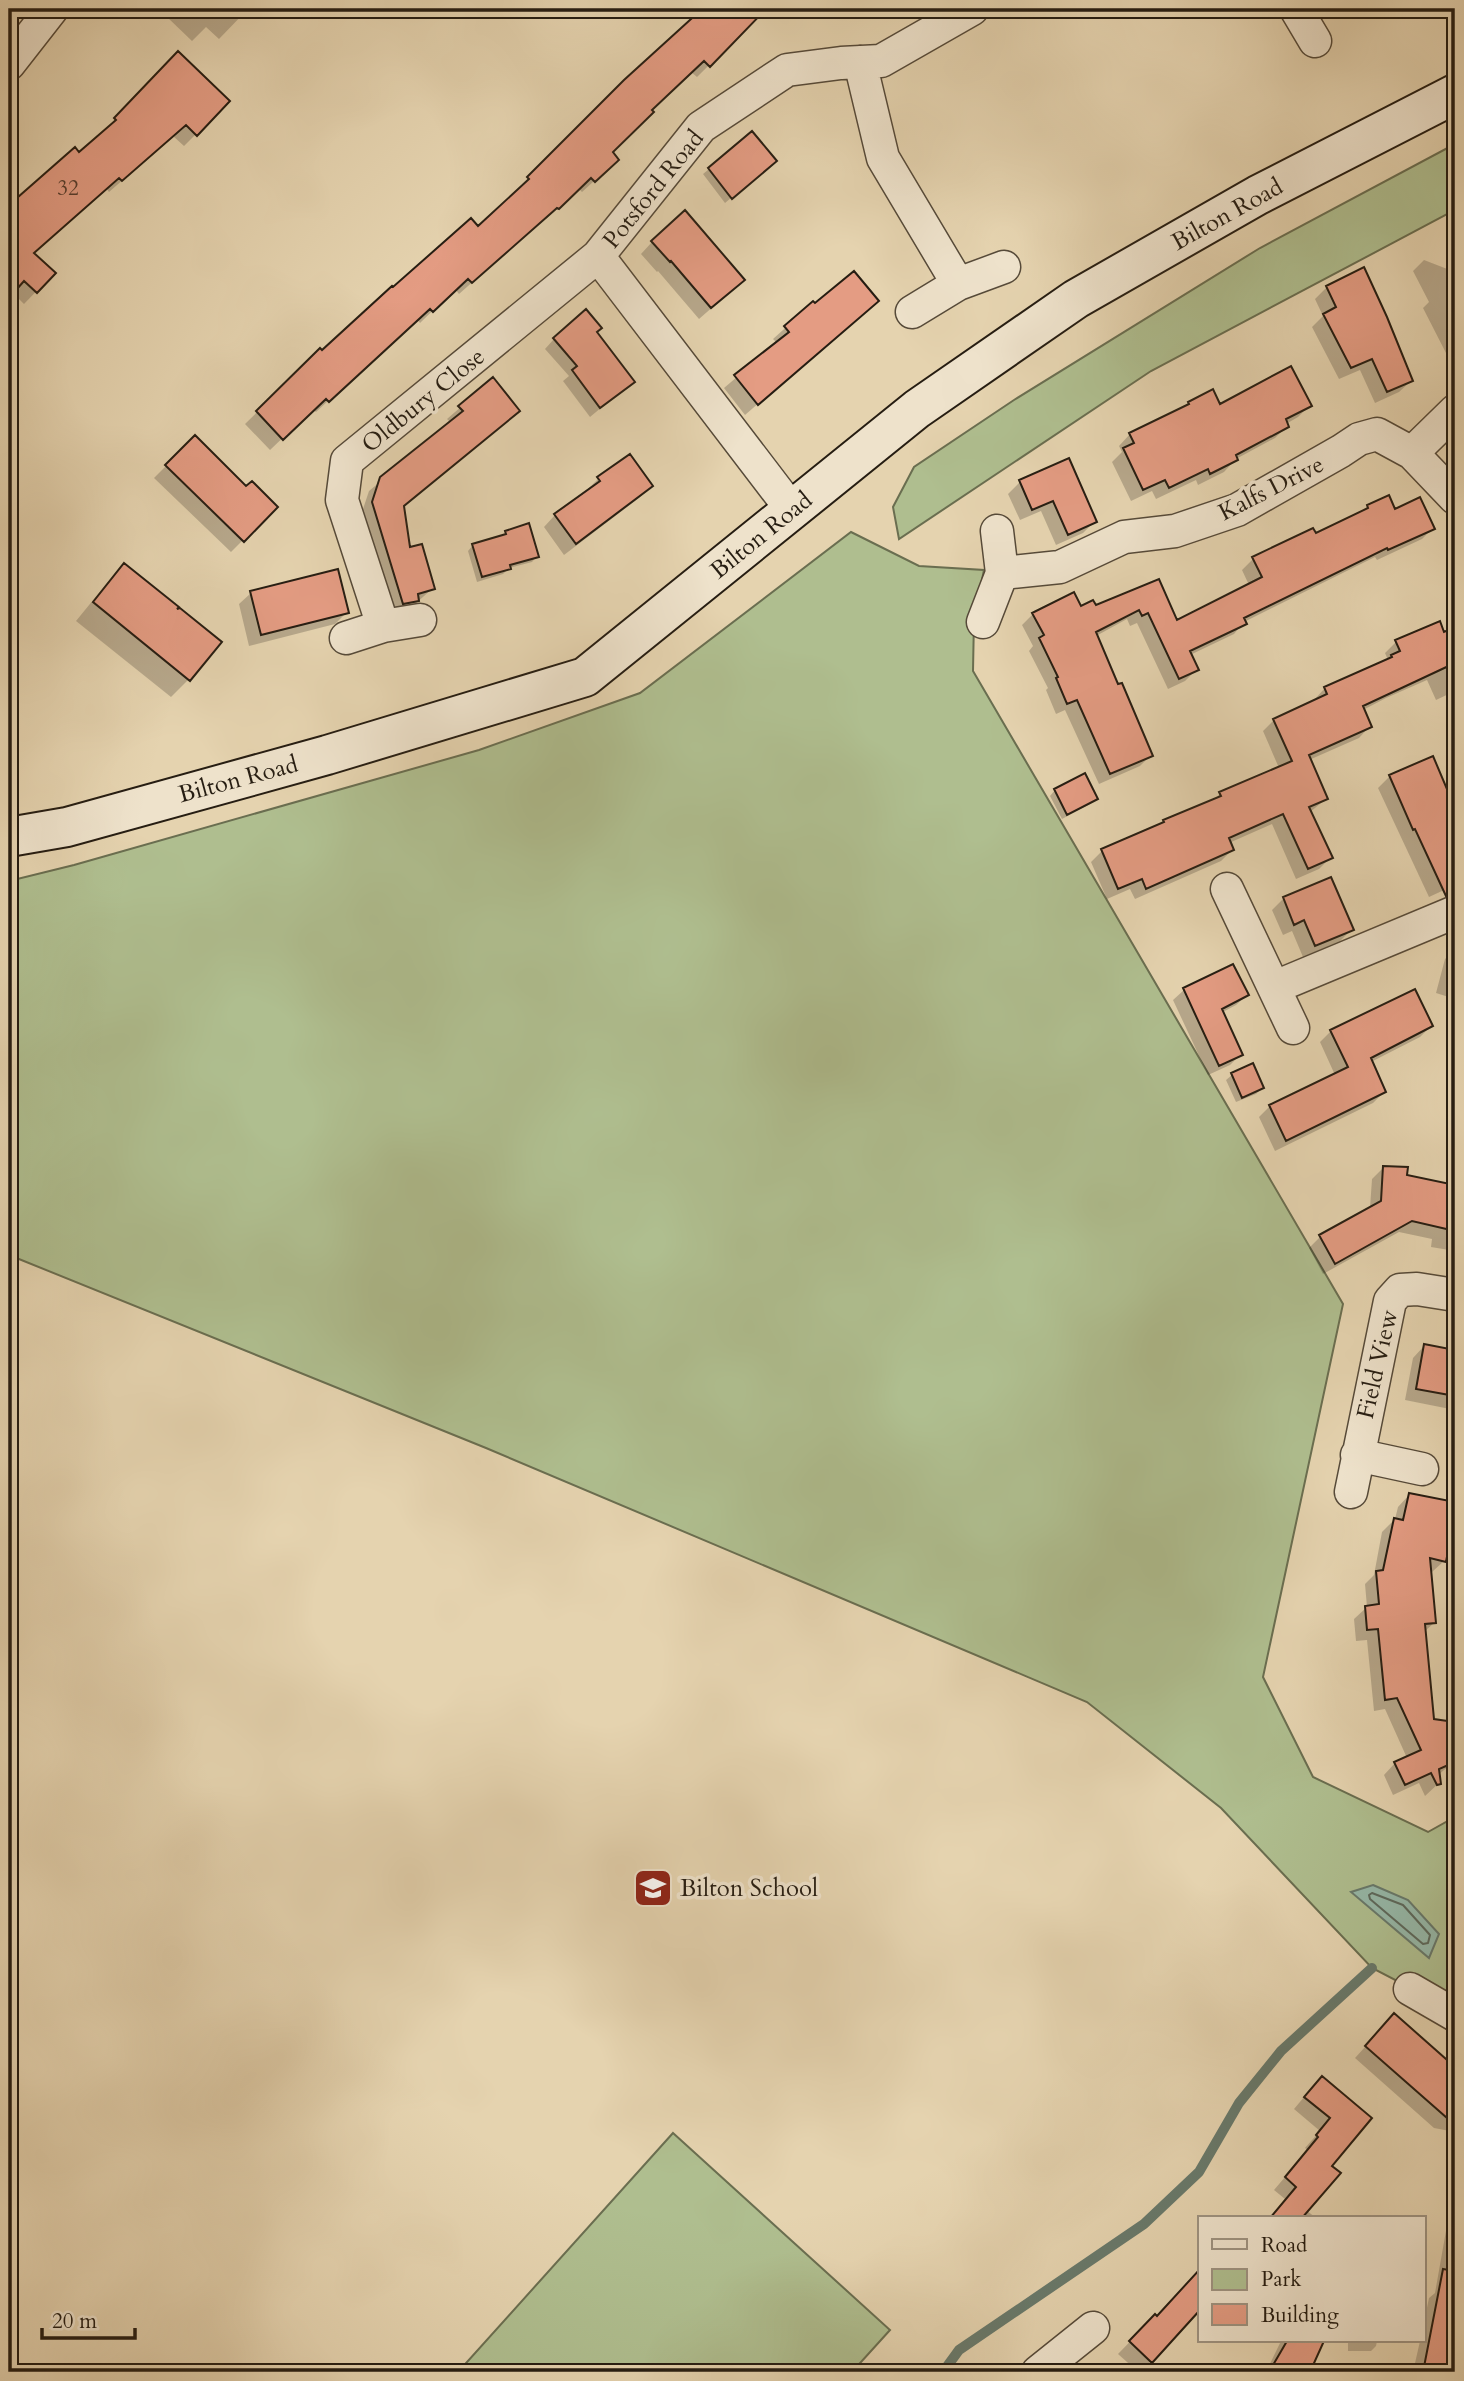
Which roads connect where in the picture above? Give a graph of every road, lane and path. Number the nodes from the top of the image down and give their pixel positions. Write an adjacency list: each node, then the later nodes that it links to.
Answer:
1 (52, 9): 6 (street)
2 (972, 9): 5 (street, Potsford Road)
3 (1296, 9): 4 (street)
4 (1315, 41)
5 (860, 62): 8 (street, Potsford Road); 10 (street)
6 (9, 64)
7 (1455, 94): 15 (main road, Bilton Road)
8 (598, 256): 15 (street); 20 (street, Oldbury Close)
9 (1004, 267): 10 (street)
10 (958, 284): 11 (street)
11 (912, 312)
12 (1455, 411): 13 (street)
13 (1412, 453): 14 (street, Kalfs Drive); 17 (street, Kalfs Drive)
14 (1455, 498)
15 (792, 510): 22 (main road, Bilton Road)
16 (997, 531): 17 (street)
17 (1002, 573): 19 (street)
18 (420, 620): 20 (street)
19 (983, 622)
20 (383, 626): 21 (street)
21 (346, 638)
22 (9, 837)
23 (1227, 889): 25 (street)
24 (1455, 912): 25 (street)
25 (1275, 987): 26 (street)
26 (1293, 1028)
27 (1455, 1295): 28 (street, Field View)
28 (1357, 1455): 29 (street); 30 (street, Field View)
29 (1422, 1469)
30 (1350, 1492)
31 (1410, 1989): 32 (street)
32 (1455, 2015)
33 (1093, 2328): 34 (street)
34 (1038, 2372)

